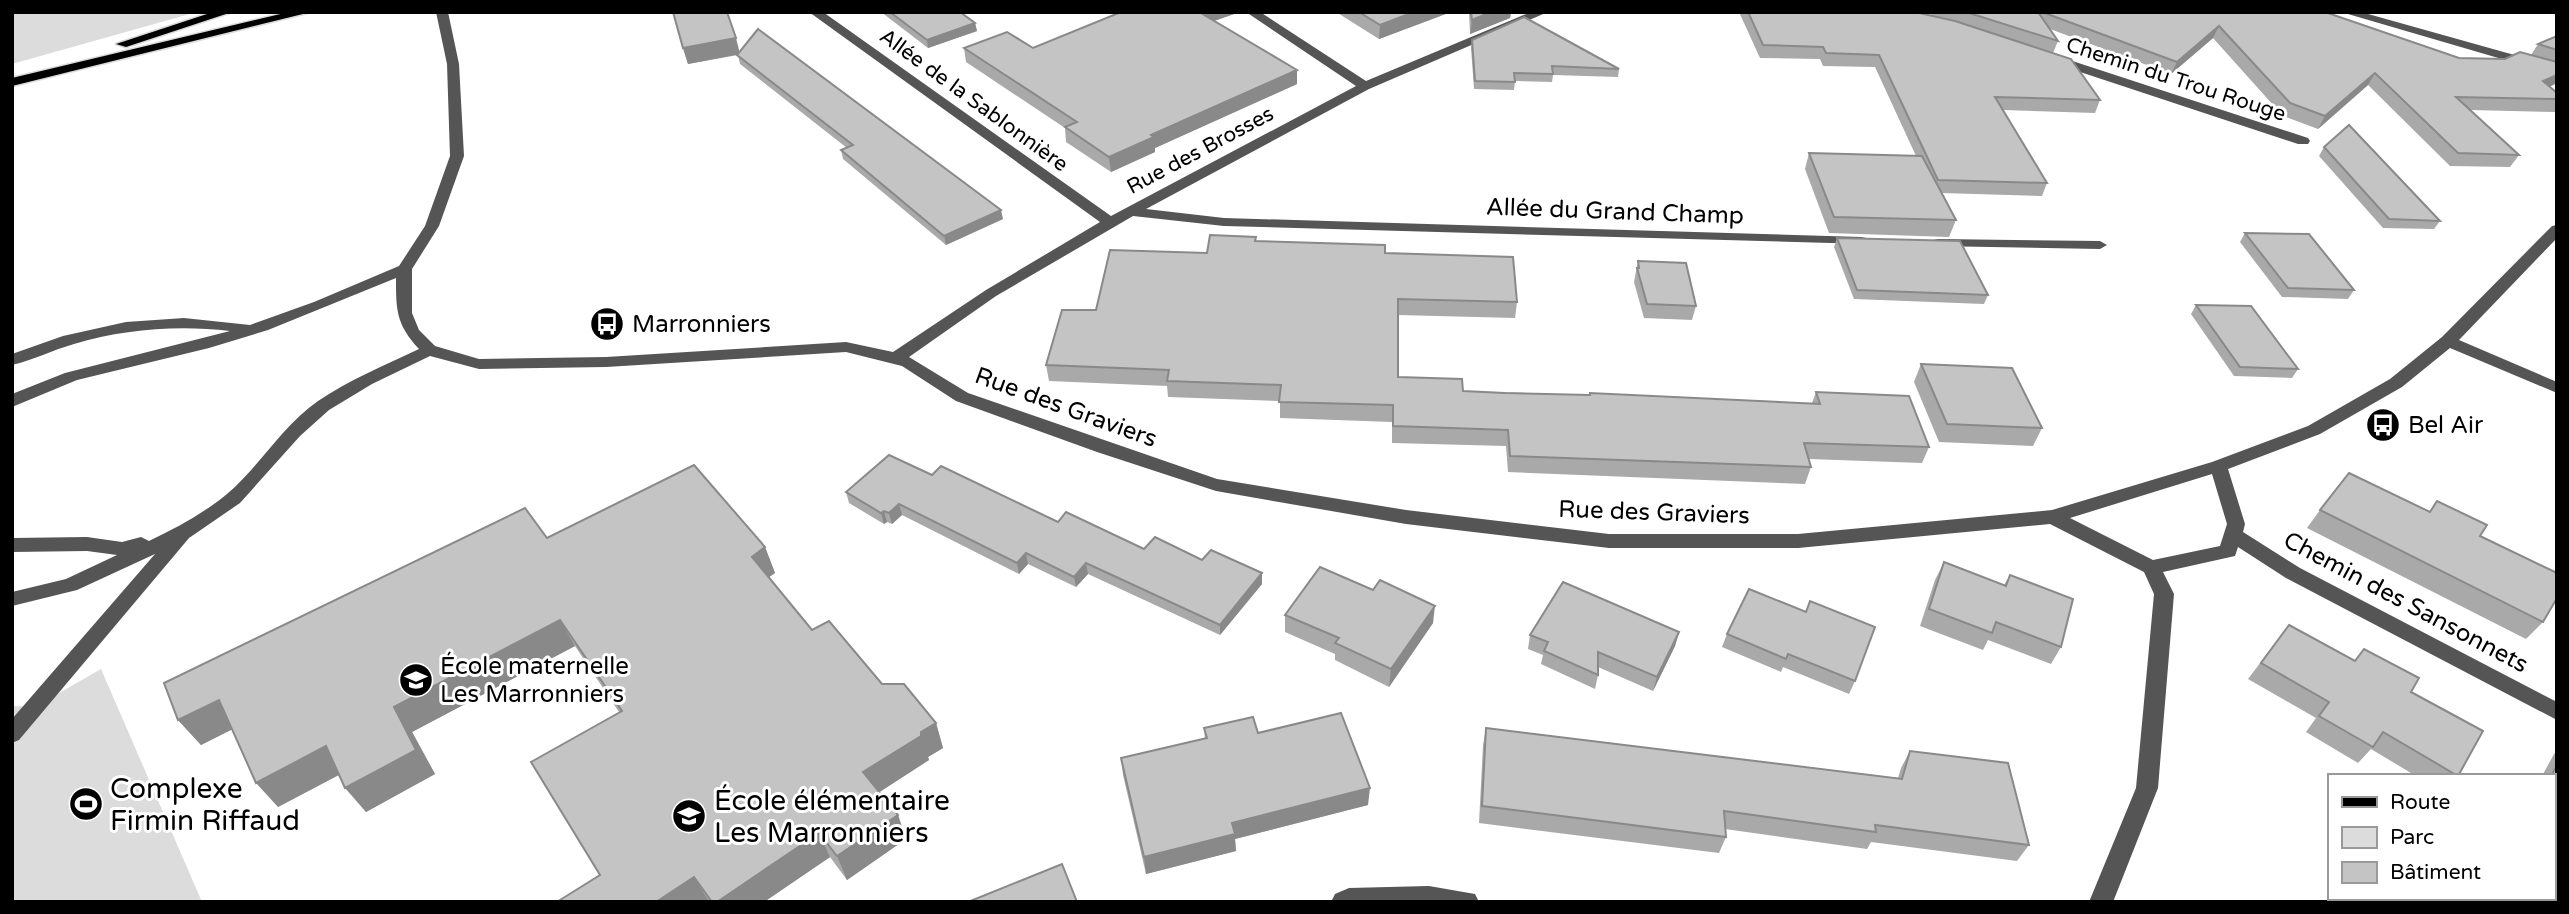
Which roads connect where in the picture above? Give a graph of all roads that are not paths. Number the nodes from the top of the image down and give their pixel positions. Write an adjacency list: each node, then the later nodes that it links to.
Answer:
1 (226, 12): 10 (main road)
2 (304, 12): 10 (main road)
3 (442, 12): 19 (street)
4 (815, 12): 14 (street, Allée de la Sablonnière)
5 (1252, 12): 11 (street)
6 (1542, 12): 11 (street, Rue des Brosses)
7 (2347, 12): 9 (street)
8 (2047, 57): 12 (street, Chemin du Trou Rouge)
9 (2557, 71)
10 (12, 80)
11 (1365, 86): 13 (street, Rue des Brosses)
12 (2303, 141)
13 (1130, 211): 14 (street, Rue des Brosses); 16 (street, Allée du Grand Champ)
14 (1109, 222): 23 (street, Rue des Brosses)
15 (2557, 229): 21 (street, Rue des Graviers)
16 (1876, 241)
17 (1918, 242): 18 (street)
18 (2100, 245)
19 (404, 269): 20 (street); 22 (street)
20 (251, 329): 24 (street); 26 (street)
21 (2448, 341): 25 (street); 27 (street, Rue des Graviers)
22 (429, 350): 23 (street, Rue des Graviers); 29 (street)
23 (896, 358): 28 (street, Rue des Graviers)
24 (12, 360)
25 (2557, 388)
26 (12, 401)
27 (2218, 466): 28 (street, Rue des Graviers); 30 (street)
28 (2052, 517): 32 (street)
29 (184, 532): 31 (street); 33 (street); 35 (street)
30 (2233, 535): 32 (street); 34 (street, Chemin des Sansonnets)
31 (12, 545)
32 (2151, 567): 38 (street)
33 (12, 599)
34 (2557, 712)
35 (12, 734)
36 (1343, 902): 37 (street)
37 (1467, 902)
38 (2101, 902)

